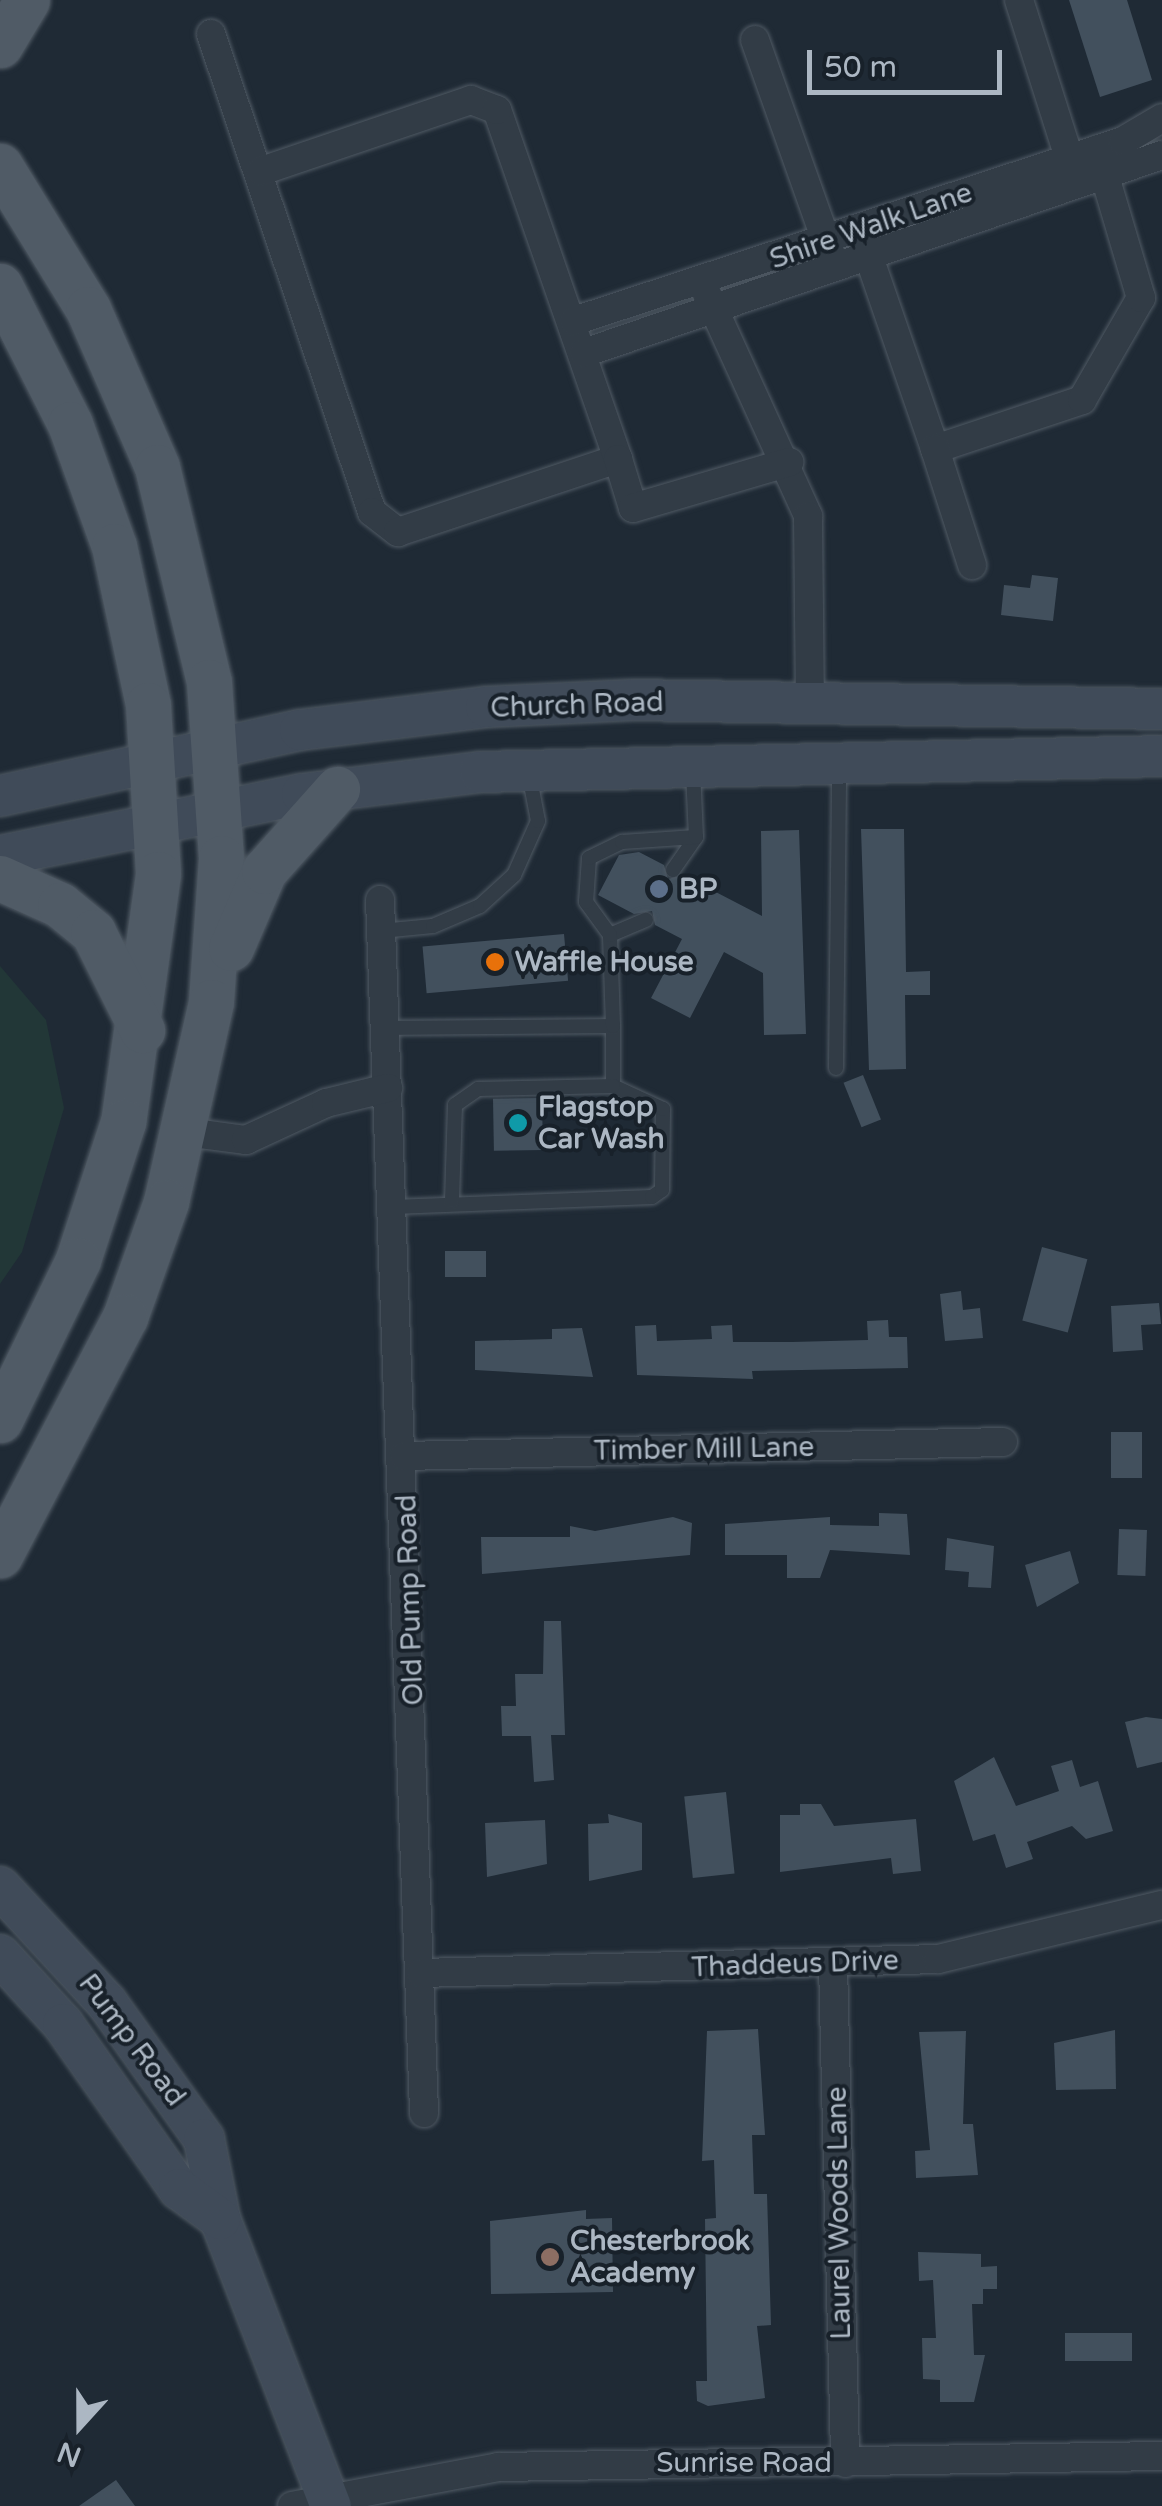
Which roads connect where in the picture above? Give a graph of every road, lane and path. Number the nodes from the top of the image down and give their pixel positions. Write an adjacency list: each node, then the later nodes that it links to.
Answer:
1 (26, 0): 5 (main road)
2 (1019, 0): 12 (street)
3 (211, 34): 11 (street)
4 (756, 40): 14 (street)
5 (0, 45)
6 (1162, 118): 9 (street, Shire Walk Lane)
7 (1162, 154): 9 (street, Shire Walk Lane)
8 (0, 158): 10 (main road)
9 (1101, 162): 12 (street, Shire Walk Lane); 19 (street)
10 (0, 167): 25 (main road)
11 (261, 171): 17 (street); 20 (street)
12 (1073, 171): 13 (street, Shire Walk Lane)
13 (864, 243): 14 (street, Shire Walk Lane); 19 (street)
14 (831, 254): 16 (street, Shire Walk Lane)
15 (0, 286): 27 (main road)
16 (708, 296): 17 (street, Shire Walk Lane); 18 (street, Shire Walk Lane); 21 (street)
17 (574, 322): 18 (street)
18 (584, 353): 20 (street)
19 (935, 449): 22 (street)
20 (618, 459): 21 (street)
21 (790, 462): 23 (street)
22 (972, 565)
23 (810, 704): 24 (main road, Church Road); 25 (main road, Church Road)
24 (1162, 709)
25 (215, 747): 27 (main road, Church Road); 33 (main road)
26 (1162, 756): 28 (main road)
27 (152, 760): 32 (main road, Church Road); 34 (main road)
28 (838, 760): 29 (main road); 47 (lane)
29 (692, 763): 30 (main road); 35 (lane)
30 (528, 768): 31 (main road); 41 (lane)
31 (337, 789): 33 (main road); 43 (main road)
32 (0, 796)
33 (220, 810): 34 (main road); 43 (main road)
34 (156, 823): 36 (main road); 46 (main road)
35 (696, 837): 37 (lane); 42 (lane)
36 (0, 856)
37 (674, 870)
38 (0, 878): 46 (main road)
39 (380, 900): 41 (street, Old Pump Road)
40 (646, 920): 42 (lane)
41 (381, 931): 45 (street, Old Pump Road)
42 (610, 935): 44 (lane)
43 (211, 1002): 50 (main road)
44 (613, 1026): 45 (lane); 48 (lane)
45 (385, 1028): 49 (street, Old Pump Road)
46 (142, 1032): 53 (main road)
47 (836, 1068)
48 (613, 1086): 51 (lane); 51 (lane)
49 (388, 1088): 50 (street); 52 (street, Old Pump Road)
50 (186, 1132): 56 (main road)
51 (452, 1201): 52 (lane)
52 (393, 1208): 55 (street, Old Pump Road)
53 (0, 1420)
54 (1003, 1442): 55 (street, Timber Mill Lane)
55 (404, 1456): 61 (street, Old Pump Road)
56 (0, 1554)
57 (0, 1887): 63 (main road, Pump Road)
58 (1162, 1905): 60 (street, Thaddeus Drive)
59 (0, 1955): 63 (main road, Pump Road)
60 (833, 1964): 61 (street, Thaddeus Drive); 65 (street, Laurel Woods Lane)
61 (421, 1973): 62 (street, Old Pump Road)
62 (424, 2113)
63 (220, 2219): 66 (main road, Pump Road)
64 (1162, 2456): 65 (street, Sunrise Road)
65 (845, 2463): 66 (street, Sunrise Road)
66 (317, 2503)

